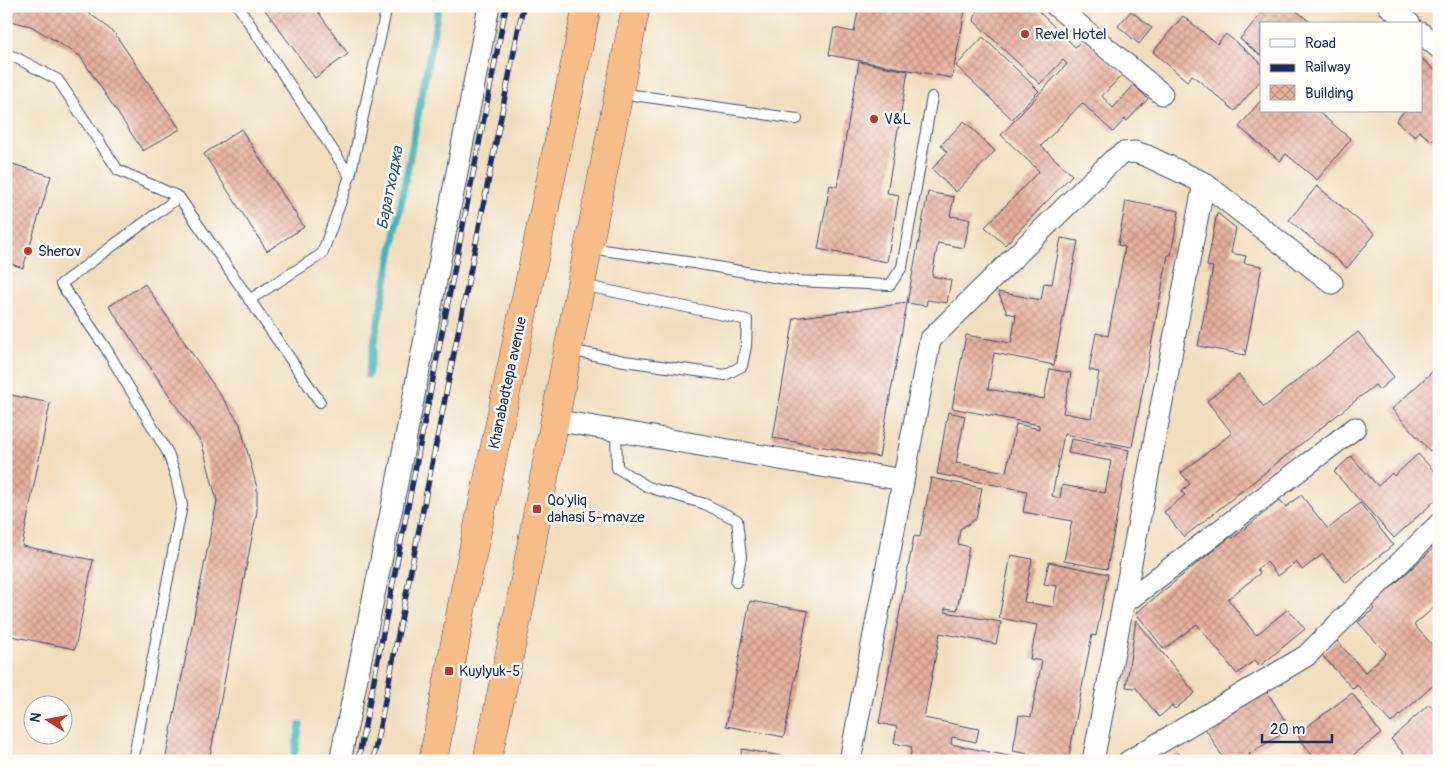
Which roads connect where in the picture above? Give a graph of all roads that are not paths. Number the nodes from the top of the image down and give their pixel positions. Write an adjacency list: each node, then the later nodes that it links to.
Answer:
1 (238, 6): 16 (lane)
2 (387, 6): 16 (lane)
3 (489, 6): 34 (street)
4 (587, 6): 35 (highway, Khanabadtepa avenue)
5 (636, 6): 12 (highway)
6 (1056, 6): 13 (street)
7 (1388, 6): 8 (street)
8 (1408, 22)
9 (1422, 34): 10 (street)
10 (1439, 48)
11 (6, 55): 18 (lane)
12 (619, 93): 15 (lane); 19 (highway)
13 (1162, 94)
14 (932, 97): 19 (lane)
15 (797, 119)
16 (350, 176): 22 (lane)
17 (1204, 183): 20 (street); 28 (street); 31 (street)
18 (179, 197): 22 (lane); 33 (lane)
19 (588, 248): 21 (highway)
20 (1332, 283)
21 (581, 285): 23 (highway); 23 (lane)
22 (249, 300): 24 (lane)
23 (568, 350): 25 (highway)
24 (320, 402)
25 (554, 420): 27 (street); 32 (highway)
26 (1355, 428): 31 (street)
27 (616, 431): 28 (street); 30 (lane)
28 (903, 480): 36 (street)
29 (1439, 524): 38 (street)
30 (736, 582)
31 (1123, 604): 37 (street)
32 (491, 760)
33 (134, 761)
34 (340, 761)
35 (433, 761)
36 (850, 761)
37 (1093, 761)
38 (1129, 761)

